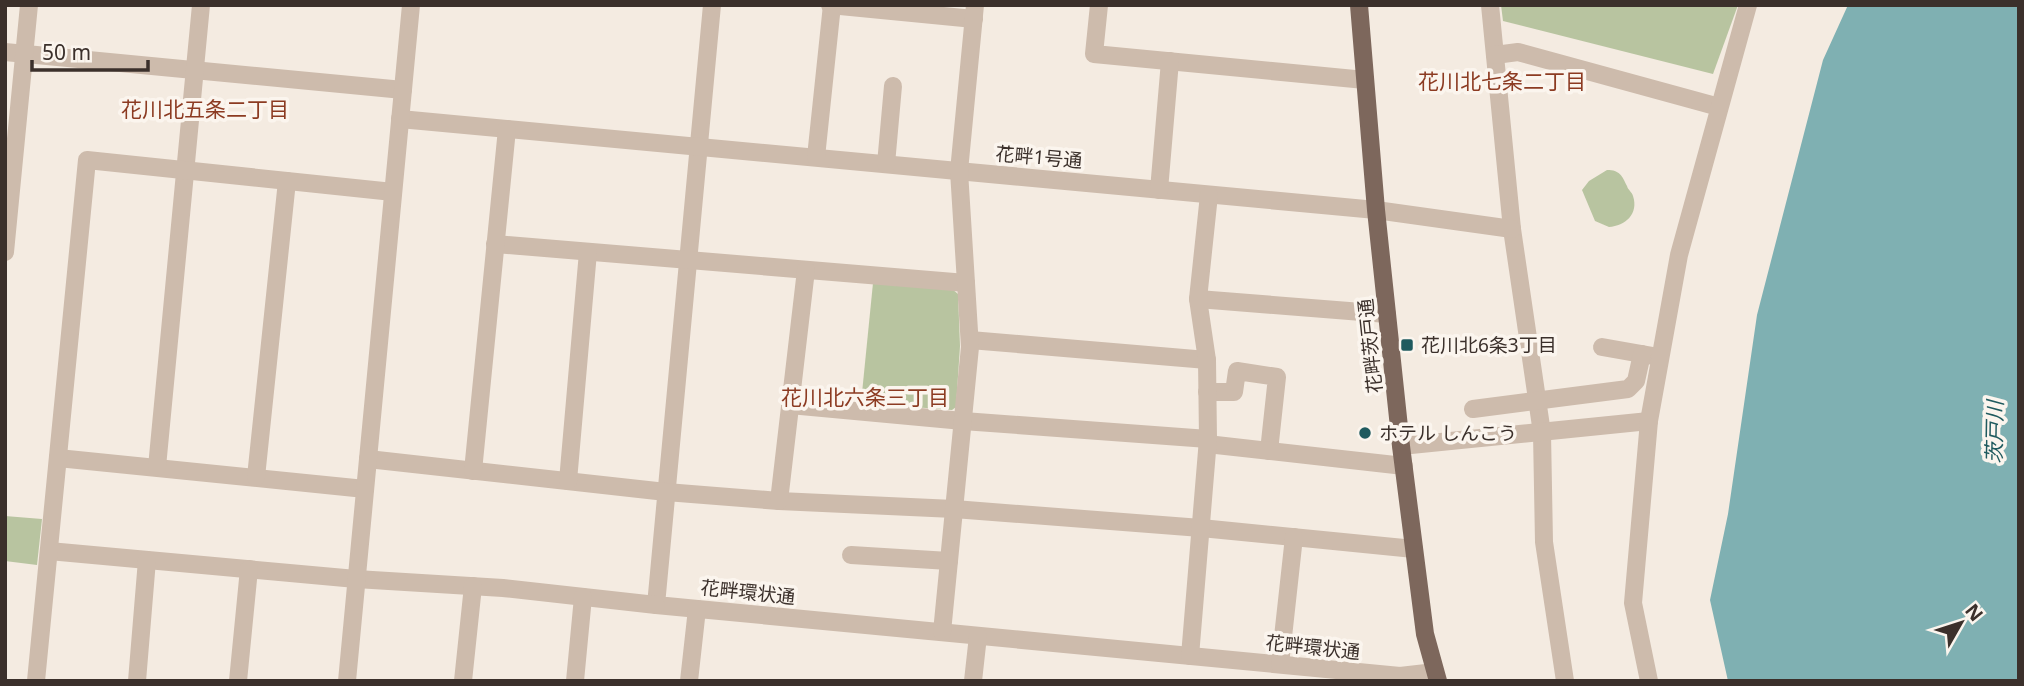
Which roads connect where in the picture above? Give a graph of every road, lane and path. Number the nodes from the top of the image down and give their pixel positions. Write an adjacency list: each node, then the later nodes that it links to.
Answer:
1 (29, 5): 15 (street)
2 (201, 5): 18 (street)
3 (411, 5): 21 (street)
4 (712, 5): 25 (street)
5 (831, 5): 10 (street); 26 (street)
6 (1098, 5): 17 (street)
7 (1359, 5): 19 (main road, 花畔茨戸通)
8 (1490, 5): 16 (street)
9 (1748, 5): 22 (street)
10 (863, 7): 11 (street)
11 (907, 9): 12 (street)
12 (954, 11): 13 (street)
13 (974, 12): 29 (street)
14 (5, 52): 15 (street)
15 (24, 53): 18 (street); 37 (street)
16 (1495, 55): 22 (street); 35 (street)
17 (1170, 61): 19 (street); 31 (street)
18 (195, 69): 21 (street); 28 (street)
19 (1365, 80): 34 (main road, 花畔茨戸通)
20 (893, 86): 27 (street)
21 (403, 90): 23 (street)
22 (1719, 107): 46 (street)
23 (400, 119): 24 (street, 花畔1号通); 32 (street)
24 (507, 129): 25 (street, 花畔1号通); 36 (street)
25 (698, 146): 26 (street, 花畔1号通); 39 (street)
26 (816, 157): 27 (street, 花畔1号通)
27 (886, 164): 29 (street, 花畔1号通)
28 (186, 170): 30 (street); 58 (street); 61 (street)
29 (959, 171): 31 (street, 花畔1号通); 41 (street)
30 (287, 181): 32 (street); 63 (street)
31 (1159, 190): 33 (street, 花畔1号通)
32 (393, 192): 59 (street)
33 (1209, 195): 34 (street, 花畔1号通); 42 (street)
34 (1376, 210): 35 (street, 花畔1号通); 43 (main road, 花畔茨戸通)
35 (1512, 229): 49 (street)
36 (495, 244): 38 (street); 62 (street)
37 (5, 252)
38 (588, 252): 39 (street); 64 (street)
39 (687, 260): 40 (street); 66 (street)
40 (806, 270): 41 (street); 50 (street)
41 (966, 283): 44 (street)
42 (1198, 299): 43 (street); 47 (street)
43 (1387, 314): 56 (main road, 花畔茨戸通)
44 (970, 340): 47 (street); 52 (street)
45 (1602, 347): 46 (street)
46 (1651, 356): 49 (street); 53 (street)
47 (1207, 360): 48 (street)
48 (1207, 392): 55 (street); 57 (street)
49 (1537, 401): 51 (street); 54 (street)
50 (790, 405): 52 (street); 67 (street)
51 (1473, 409)
52 (963, 421): 55 (street); 68 (street)
53 (1649, 421): 54 (street); 97 (street)
54 (1542, 433): 56 (street); 96 (street)
55 (1207, 442): 57 (street); 69 (street)
56 (1401, 446): 60 (main road, 花畔茨戸通)
57 (1269, 451): 60 (street)
58 (58, 458): 61 (street); 72 (street)
59 (368, 459): 62 (street); 65 (street)
60 (1404, 466): 71 (main road, 花畔茨戸通)
61 (157, 467): 63 (street)
62 (473, 471): 64 (street)
63 (256, 477): 65 (street)
64 (568, 481): 66 (street)
65 (365, 489): 77 (street)
66 (666, 492): 67 (street); 80 (street)
67 (779, 500): 68 (street)
68 (954, 509): 69 (street); 75 (street)
69 (1201, 528): 70 (street); 84 (street)
70 (1294, 537): 71 (street); 85 (street)
71 (1414, 549): 87 (main road, 花畔茨戸通)
72 (49, 551): 74 (street, 花畔環状通); 88 (street)
73 (851, 555): 75 (street)
74 (147, 560): 76 (street, 花畔環状通); 89 (street)
75 (949, 561): 82 (street)
76 (249, 569): 77 (street, 花畔環状通); 90 (street)
77 (356, 579): 78 (street, 花畔環状通); 91 (street)
78 (473, 586): 79 (street, 花畔環状通); 92 (street)
79 (583, 597): 80 (street, 花畔環状通); 93 (street)
80 (656, 605): 81 (street, 花畔環状通)
81 (697, 609): 82 (street, 花畔環状通); 94 (street)
82 (942, 632): 83 (street, 花畔環状通)
83 (978, 636): 84 (street, 花畔環状通); 95 (street)
84 (1189, 656): 85 (street, 花畔環状通)
85 (1280, 664): 86 (street, 花畔環状通)
86 (1363, 677): 87 (street, 花畔環状通)
87 (1437, 677)
88 (36, 681)
89 (136, 681)
90 (238, 681)
91 (347, 681)
92 (463, 681)
93 (575, 681)
94 (689, 681)
95 (973, 681)
96 (1565, 681)
97 (1649, 681)

